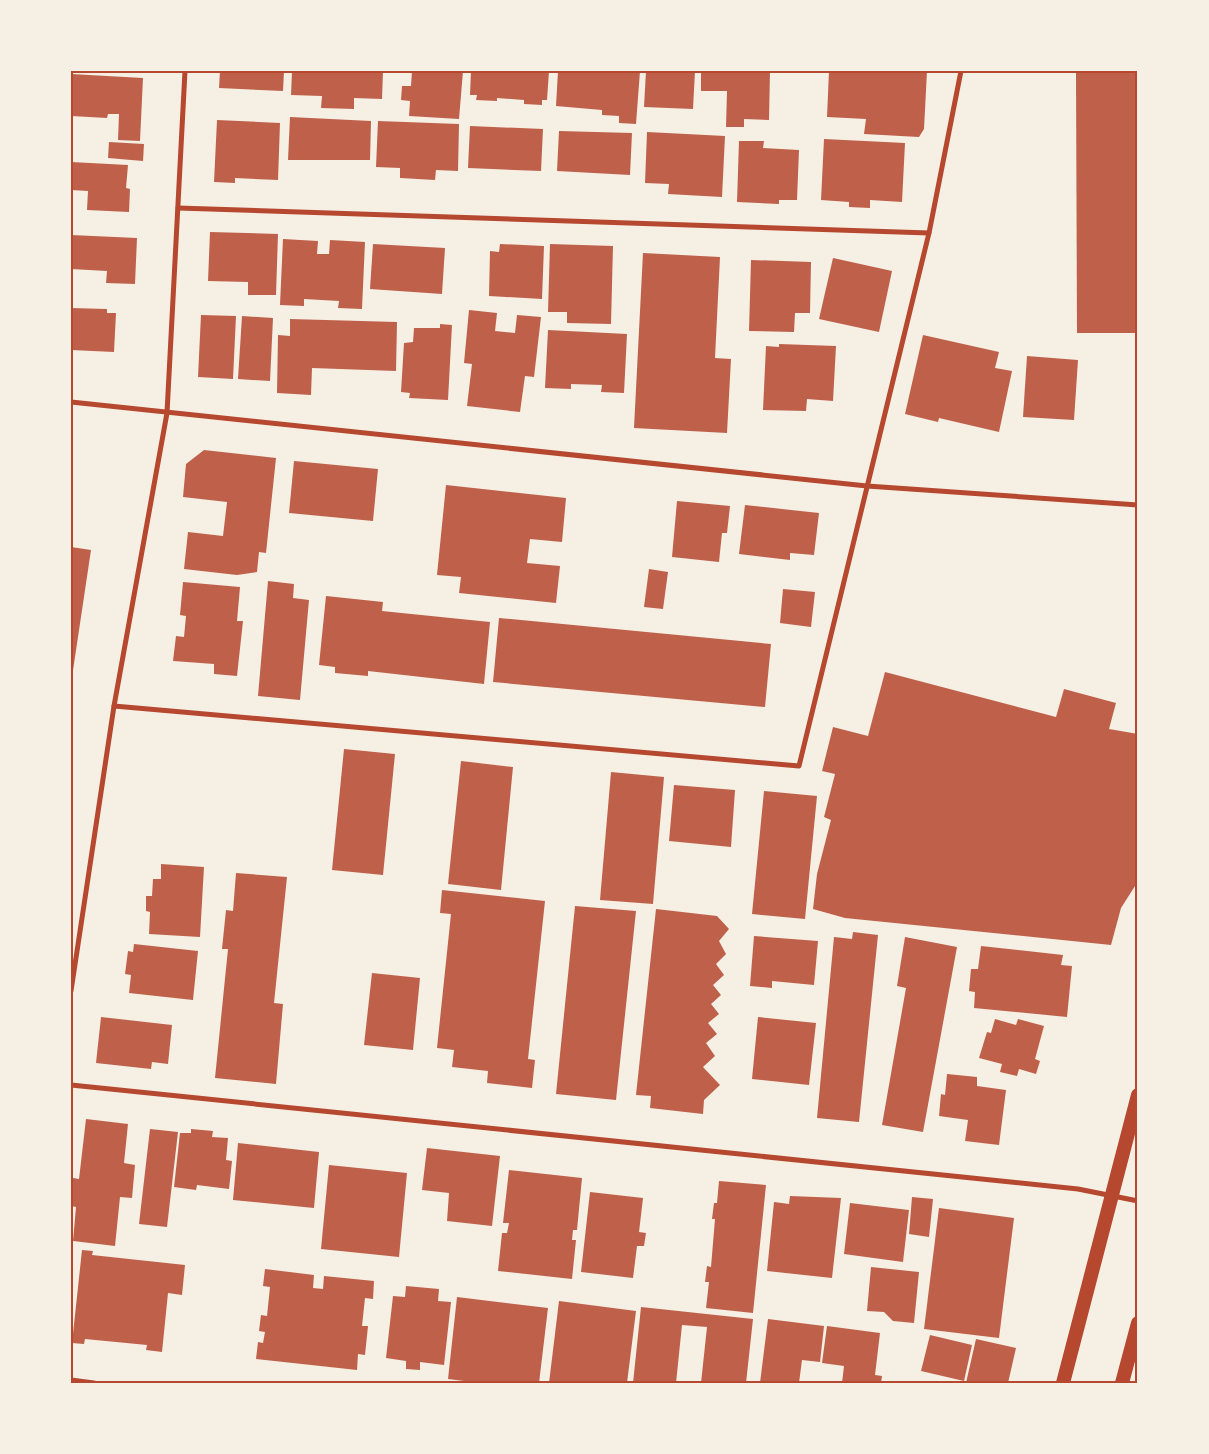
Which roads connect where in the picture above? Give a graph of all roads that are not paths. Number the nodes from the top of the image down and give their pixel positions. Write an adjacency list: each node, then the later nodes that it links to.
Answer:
1 (184, 71): 3 (street)
2 (961, 71): 4 (street)
3 (178, 208): 4 (street); 6 (street)
4 (929, 233): 7 (street)
5 (71, 402): 6 (street)
6 (167, 413): 7 (street); 9 (street)
7 (867, 486): 8 (street); 9 (street)
8 (1138, 505)
9 (114, 706): 10 (street)
10 (71, 991)
11 (71, 1085): 13 (street)
12 (1138, 1095): 13 (highway)
13 (1112, 1195): 14 (street); 18 (highway)
14 (1138, 1201)
15 (1138, 1322): 19 (highway)
16 (71, 1380): 17 (street)
17 (94, 1383)
18 (1063, 1383)
19 (1122, 1383)

